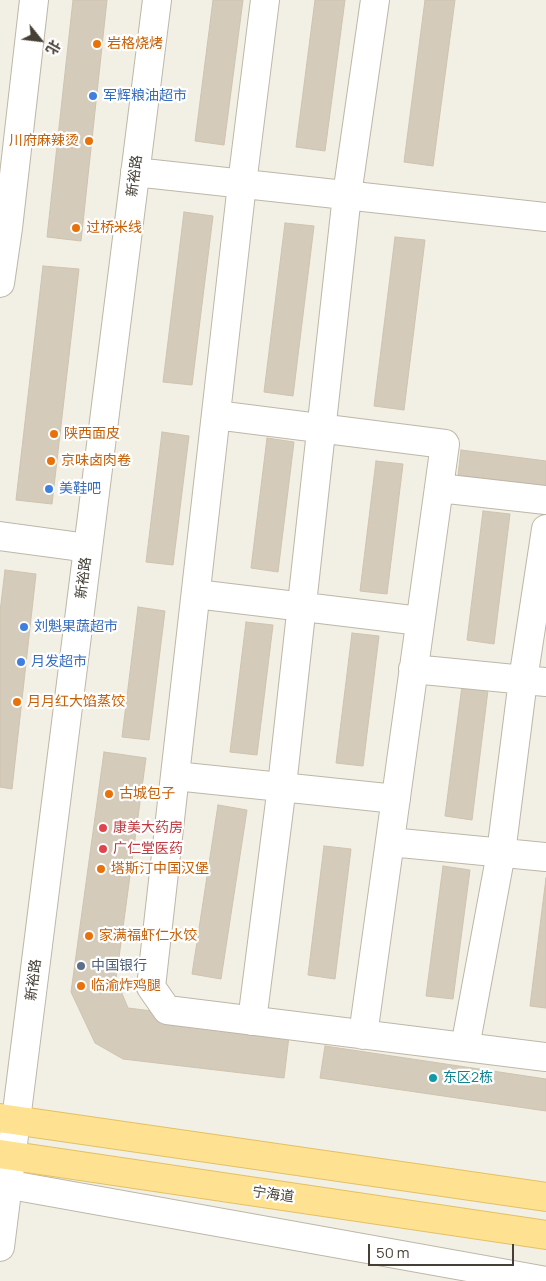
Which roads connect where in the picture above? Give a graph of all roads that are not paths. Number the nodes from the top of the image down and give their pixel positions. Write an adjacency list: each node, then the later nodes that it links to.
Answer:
1 (34, 0): 9 (street)
2 (157, 0): 5 (street, 新裕路)
3 (265, 0): 6 (street)
4 (375, 0): 7 (street)
5 (135, 172): 6 (street); 17 (street, 新裕路)
6 (242, 184): 7 (street); 11 (street)
7 (347, 195): 8 (street); 12 (street)
8 (546, 217)
9 (4, 228): 10 (street)
10 (0, 283)
11 (216, 415): 12 (street); 18 (street)
12 (322, 427): 13 (street); 19 (street)
13 (439, 488): 14 (street); 20 (street)
14 (546, 500)
15 (546, 529): 22 (street)
16 (0, 536): 17 (street)
17 (88, 548): 33 (street, 新裕路)
18 (196, 594): 19 (street); 23 (street)
19 (302, 607): 20 (street); 24 (street)
20 (420, 621): 21 (street)
21 (414, 669): 22 (street); 25 (street)
22 (534, 681): 27 (street)
23 (175, 776): 24 (street); 29 (street)
24 (282, 786): 25 (street); 29 (street)
25 (396, 799): 26 (street)
26 (390, 842): 27 (street); 30 (street)
27 (501, 853): 28 (street); 31 (street)
28 (546, 857)
29 (252, 1021): 30 (street)
30 (363, 1035): 31 (street)
31 (465, 1048): 32 (street)
32 (546, 1057)
33 (8, 1119): 34 (street, 新裕路); 36 (main road)
34 (6, 1155): 35 (street, 新裕路); 37 (main road, 宁海道)
35 (4, 1184): 38 (street, 新裕路); 39 (street)
36 (546, 1197)
37 (546, 1235)
38 (0, 1247)
39 (546, 1281)

